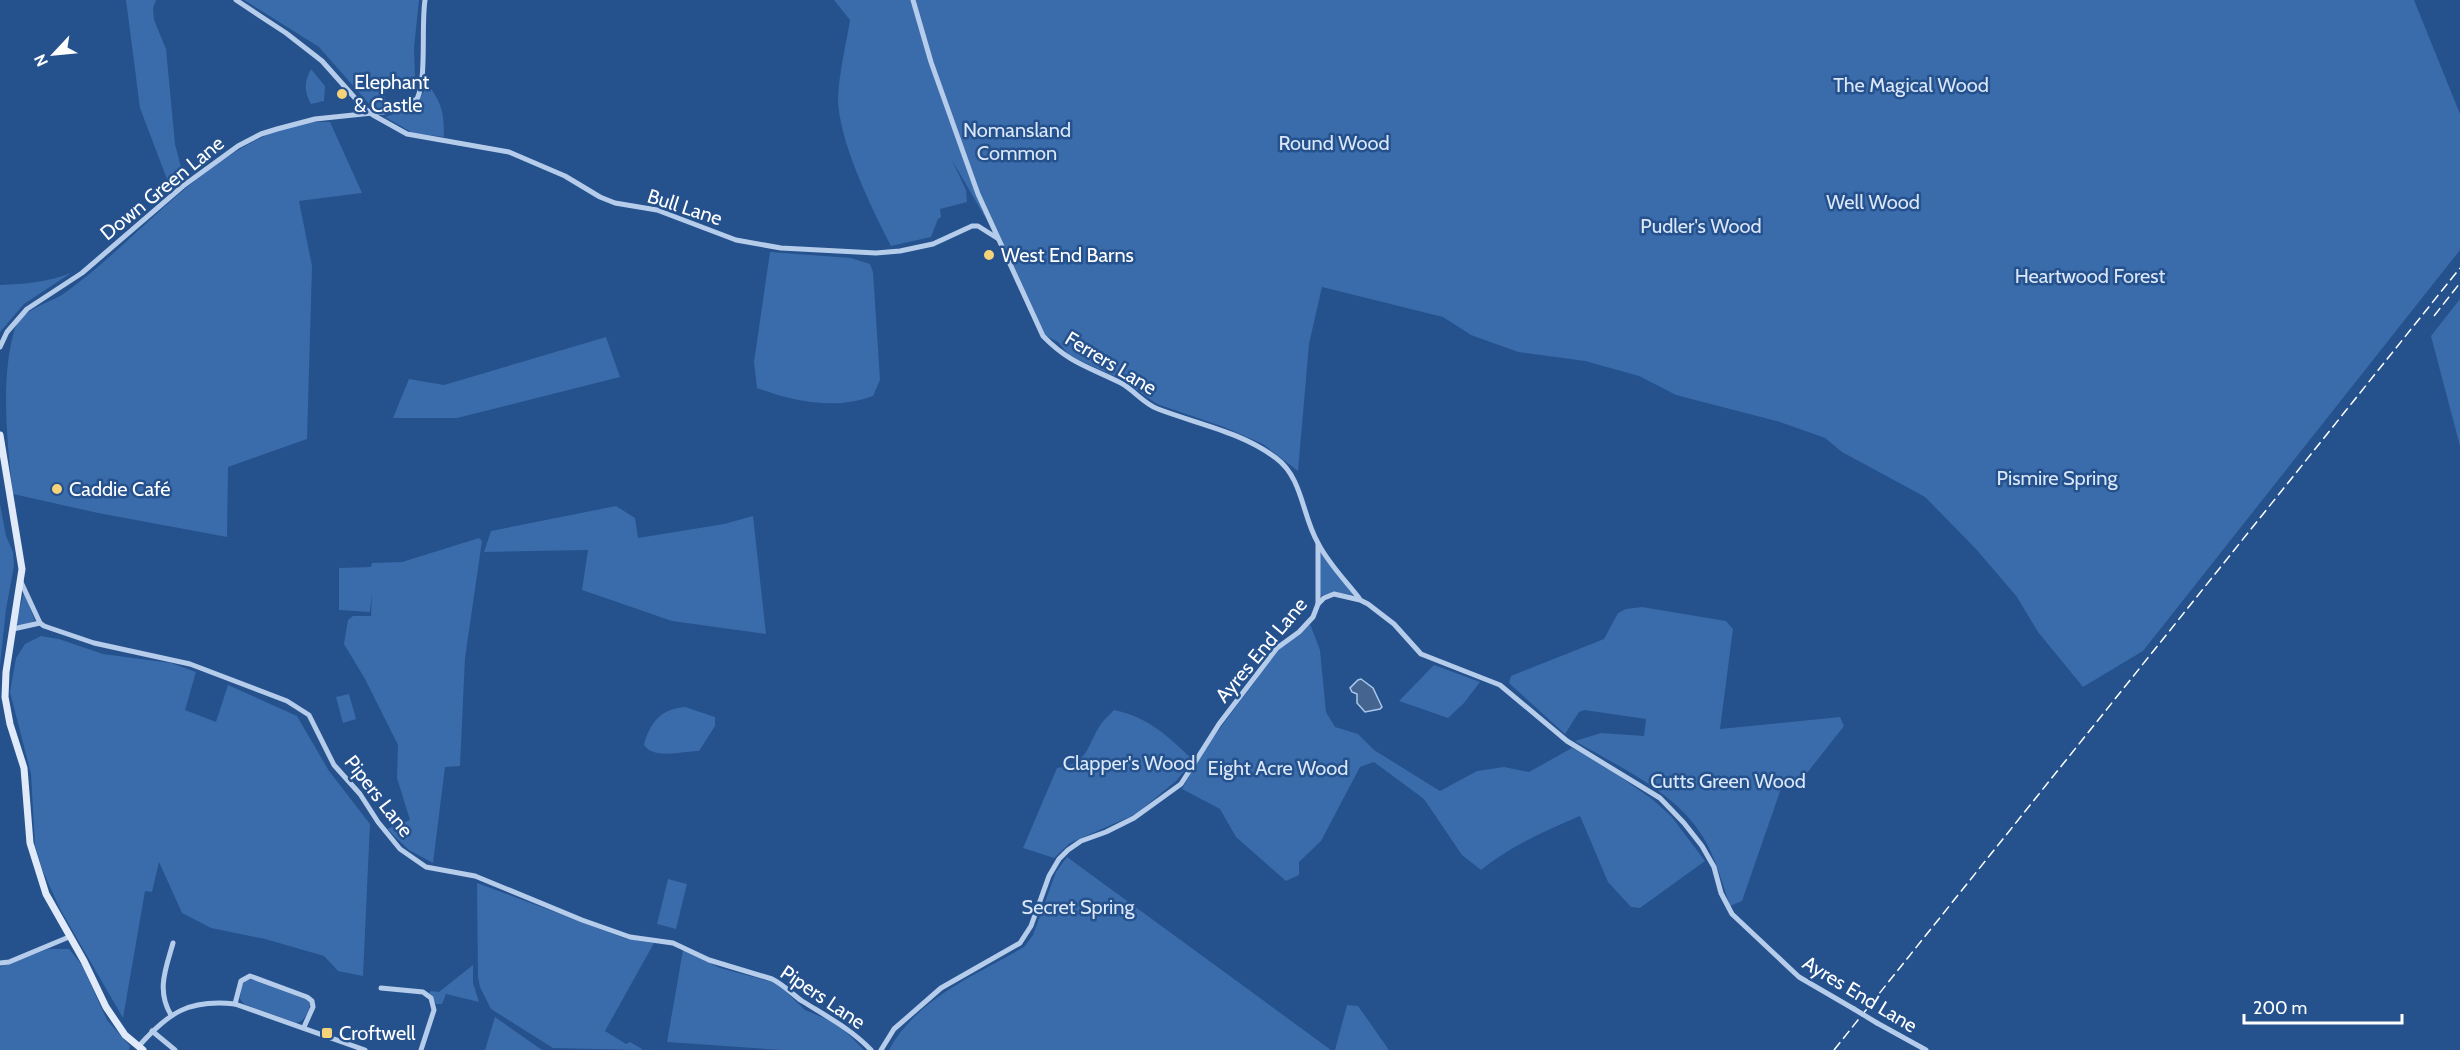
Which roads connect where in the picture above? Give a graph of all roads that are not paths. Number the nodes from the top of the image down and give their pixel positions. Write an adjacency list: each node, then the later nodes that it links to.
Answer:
1 (236, 0): 4 (street)
2 (425, 0): 4 (street, Down Green Lane)
3 (913, 0): 5 (street, Ferrers Lane)
4 (373, 115): 5 (street, Bull Lane); 6 (street, Down Green Lane)
5 (997, 238): 8 (street, Ferrers Lane)
6 (0, 347)
7 (0, 435): 9 (street)
8 (1318, 544): 10 (street, Ferrers Lane); 11 (street, Ferrers Lane)
9 (21, 582): 12 (street); 13 (street)
10 (1360, 600): 11 (street, Ayres End Lane); 28 (street, Ayres End Lane, bridge)
11 (1318, 604): 27 (street, Ayres End Lane)
12 (40, 623): 13 (street); 26 (street, Pipers Lane)
13 (13, 629): 14 (street)
14 (69, 938): 16 (street); 22 (street)
15 (173, 943): 19 (street)
16 (0, 963)
17 (381, 988): 25 (street)
18 (235, 1004): 19 (street); 20 (street); 20 (street)
19 (171, 1015): 21 (street)
20 (304, 1027): 24 (street)
21 (152, 1031): 22 (street); 23 (street)
22 (141, 1048)
23 (175, 1050)
24 (365, 1050)
25 (421, 1050)
26 (871, 1050)
27 (881, 1050)
28 (1926, 1050)

